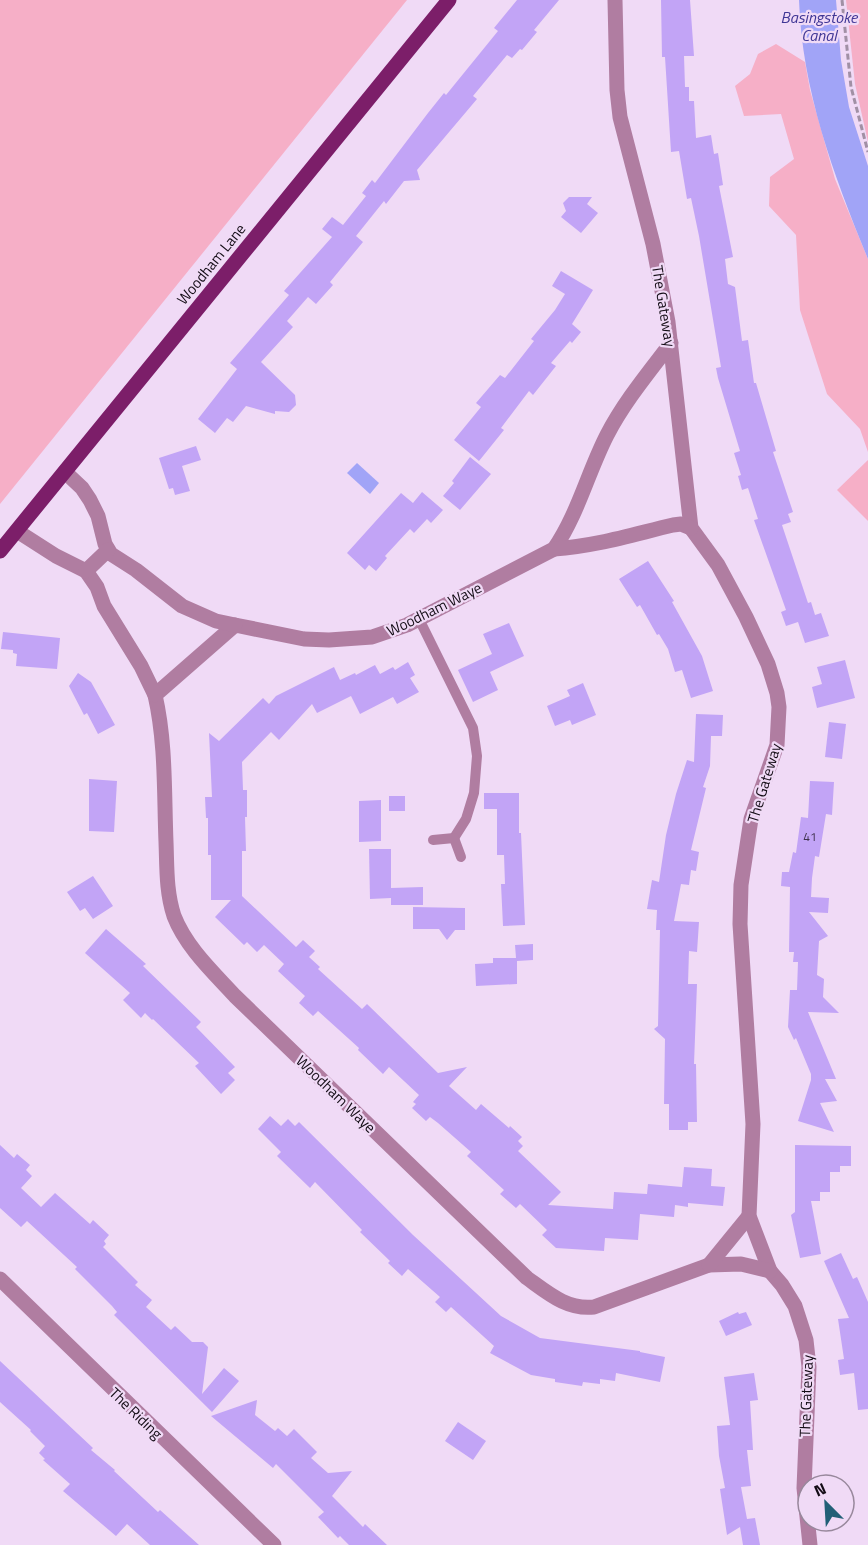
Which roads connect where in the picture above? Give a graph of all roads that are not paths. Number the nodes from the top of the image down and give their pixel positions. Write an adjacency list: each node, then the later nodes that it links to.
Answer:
1 (449, 0): 4 (main road, Woodham Lane)
2 (615, 0): 3 (street, The Gateway)
3 (671, 343): 5 (street, The Gateway); 7 (street)
4 (65, 472): 6 (main road, Woodham Lane); 8 (street)
5 (691, 528): 7 (street, Woodham Waye); 17 (street, The Gateway)
6 (17, 531): 9 (main road, Woodham Lane); 10 (street)
7 (554, 549): 11 (street, Woodham Waye)
8 (108, 550): 10 (street); 12 (street, Woodham Waye)
9 (0, 551)
10 (86, 571): 13 (street, Woodham Waye)
11 (419, 619): 12 (street, Woodham Waye); 14 (lane)
12 (236, 625): 13 (street)
13 (155, 695): 18 (street, Woodham Waye)
14 (454, 838): 15 (lane); 16 (lane)
15 (433, 840)
16 (461, 857)
17 (749, 1216): 18 (street); 19 (street, The Gateway)
18 (709, 1265): 19 (street)
19 (770, 1271): 22 (street, The Gateway)
20 (0, 1279): 21 (street, The Riding)
21 (274, 1545)
22 (810, 1545)

